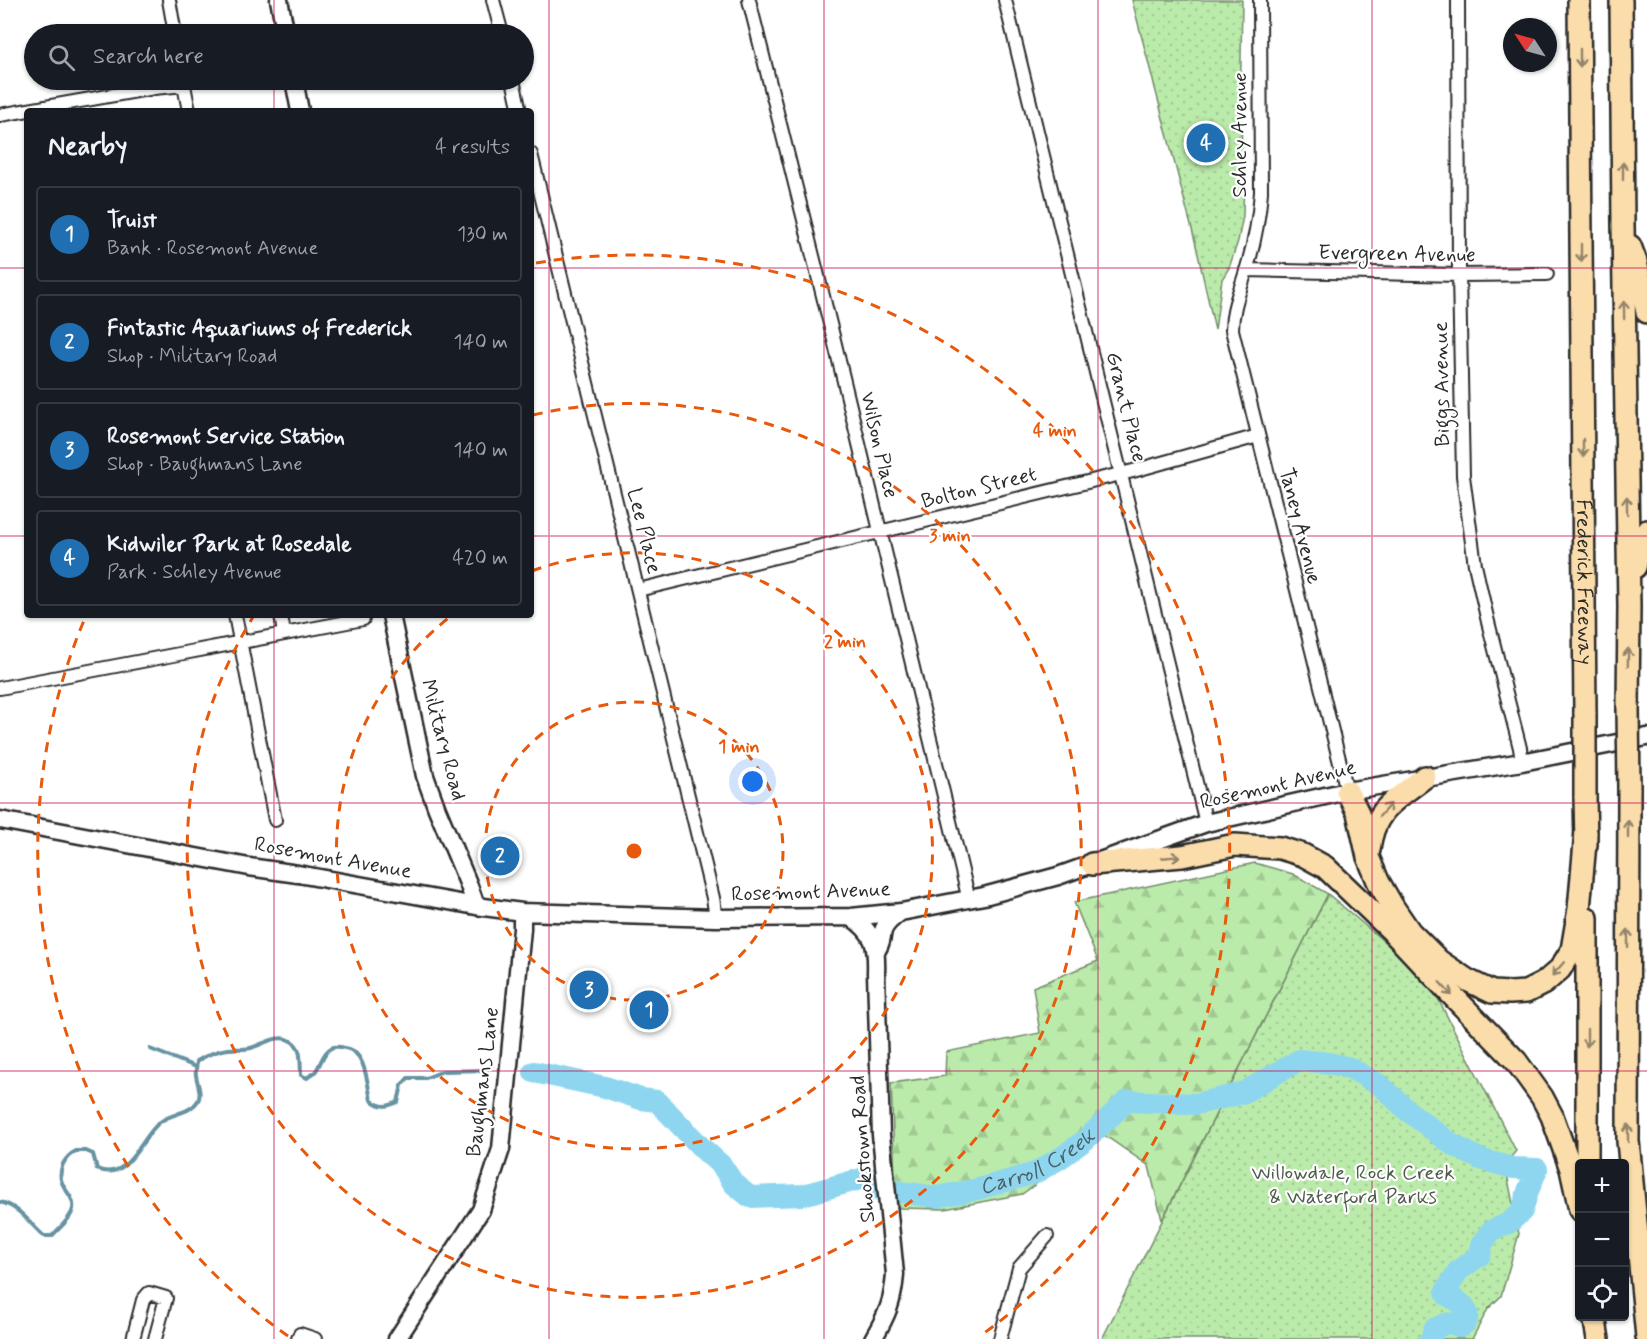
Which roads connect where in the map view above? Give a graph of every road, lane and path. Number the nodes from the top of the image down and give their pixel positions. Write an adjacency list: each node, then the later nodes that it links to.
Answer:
1 (169, 0): 10 (street)
2 (279, 0): 11 (main road)
3 (493, 0): 12 (street)
4 (749, 0): 32 (street, Wilson Place)
5 (1005, 0): 30 (street, Grant Place)
6 (1260, 0): 25 (street, Schley Avenue)
7 (1458, 0): 27 (street, Biggs Avenue)
8 (1579, 0): 49 (highway, Frederick Freeway, one-way to 49, bridge)
9 (1621, 0): 24 (highway, Frederick Freeway, one-way to 9)
10 (173, 24)
11 (284, 24)
12 (499, 24)
13 (143, 90): 17 (street)
14 (185, 90): 18 (street)
15 (296, 90): 19 (main road)
16 (515, 90): 20 (street)
17 (44, 108)
18 (188, 108)
19 (299, 108)
20 (519, 108)
21 (24, 112): 22 (street)
22 (0, 116)
23 (534, 166): 33 (street, Lee Place)
24 (1623, 224): 28 (highway); 34 (highway, Frederick Freeway, one-way to 24)
25 (1246, 270): 27 (street, Evergreen Avenue); 29 (street, Taney Avenue)
26 (1547, 274): 27 (street, Evergreen Avenue)
27 (1459, 275): 43 (street, Biggs Avenue)
28 (1647, 312)
29 (1258, 436): 30 (street, Bolton Street); 45 (street, Taney Avenue)
30 (1122, 474): 32 (street, Bolton Street); 48 (street, Grant Place)
31 (1647, 531): 34 (highway)
32 (880, 532): 33 (street, Bolton Street); 52 (street, Wilson Place)
33 (638, 590): 57 (street, Lee Place)
34 (1629, 606): 66 (highway, Frederick Freeway, one-way to 34, bridge)
35 (236, 618): 40 (street)
36 (281, 618): 39 (street)
37 (392, 618): 53 (main road, Military Road)
38 (363, 619): 39 (street)
39 (284, 634): 40 (street)
40 (240, 642): 41 (street); 47 (street)
41 (0, 688)
42 (1647, 737): 43 (main road, Rosemont Avenue)
43 (1522, 762): 44 (main road, Rosemont Avenue)
44 (1425, 777): 45 (main road, Rosemont Avenue); 50 (highway, one-way to 44)
45 (1347, 791): 48 (main road, Rosemont Avenue); 50 (highway); 58 (highway)
46 (0, 820): 53 (main road, Rosemont Avenue)
47 (275, 820)
48 (1206, 823): 51 (main road, Rosemont Avenue)
49 (1586, 832): 50 (highway, one-way to 50); 60 (highway, Frederick Freeway, one-way to 60)
50 (1368, 857)
51 (1092, 864): 52 (main road, Rosemont Avenue); 58 (highway, one-way to 58)
52 (969, 900): 55 (main road, Rosemont Avenue)
53 (476, 906): 54 (main road, Rosemont Avenue)
54 (522, 912): 57 (main road, Rosemont Avenue); 65 (main road, Baughmans Lane)
55 (901, 912): 56 (main road, Rosemont Avenue); 59 (main road, Shookstown Road)
56 (851, 917): 57 (main road, Rosemont Avenue); 59 (main road)
57 (716, 918)
58 (1392, 931): 61 (highway, one-way to 61)
59 (877, 950): 71 (main road, Shookstown Road)
60 (1587, 1159)
61 (1575, 1189)
62 (1047, 1236): 72 (street)
63 (1595, 1321): 73 (highway)
64 (1599, 1321): 73 (highway)
65 (400, 1337)
66 (1647, 1337)
67 (134, 1339): 68 (street)
68 (155, 1339)
69 (298, 1339): 70 (street)
70 (315, 1339)
71 (873, 1339)
72 (1000, 1339)
73 (1600, 1339)

